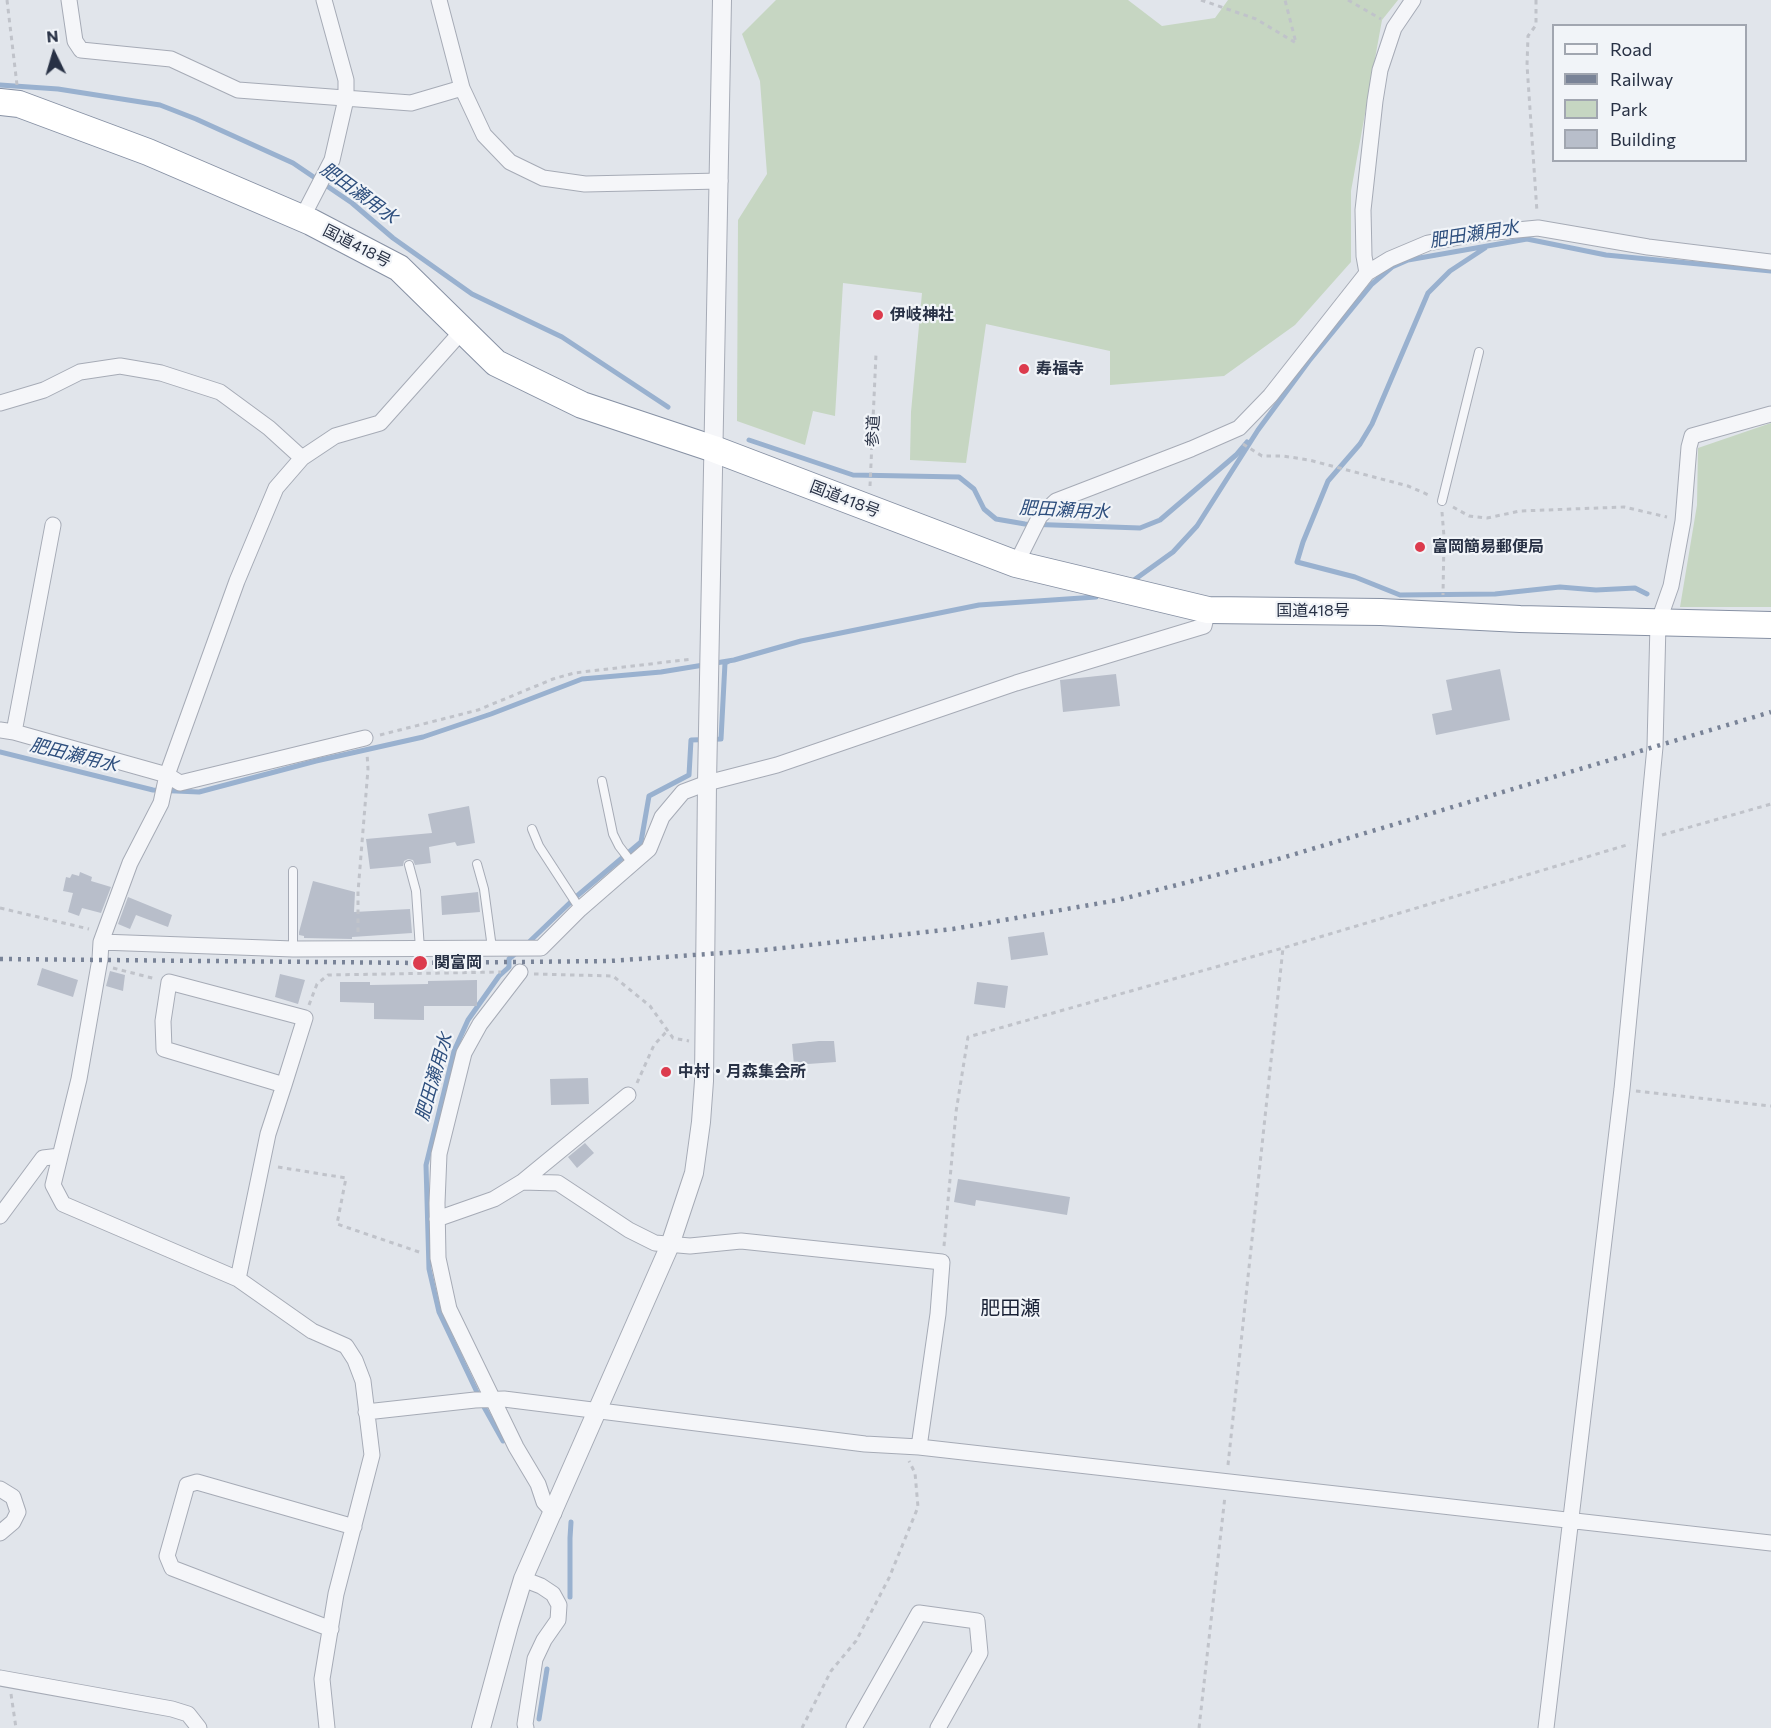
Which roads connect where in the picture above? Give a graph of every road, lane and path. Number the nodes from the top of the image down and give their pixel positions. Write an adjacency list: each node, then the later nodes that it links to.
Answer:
1 (7, 0): 12 (path)
2 (69, 0): 14 (street)
3 (324, 0): 14 (street)
4 (439, 0): 13 (street)
5 (722, 0): 16 (street)
6 (1201, 0): 7 (path)
7 (1285, 0)
8 (1348, 0): 11 (path)
9 (1413, 0): 20 (street)
10 (1536, 0): 18 (path)
11 (1382, 20)
12 (16, 74)
13 (462, 88): 14 (street); 16 (street)
14 (346, 99): 17 (street)
15 (0, 102): 17 (highway, 国道418号)
16 (720, 181): 26 (street)
17 (302, 218): 21 (highway, 国道418号)
18 (1538, 228): 19 (street); 20 (street)
19 (1771, 262)
20 (1367, 273): 31 (street)
21 (462, 331): 26 (highway, 国道418号); 27 (street)
22 (1479, 352): 28 (lane)
23 (876, 354): 29 (path, 参道)
24 (0, 403): 27 (street)
25 (1771, 414): 34 (street)
26 (714, 449): 29 (highway, 国道418号); 36 (street)
27 (302, 459): 39 (street)
28 (1442, 501): 33 (path)
29 (869, 508): 31 (highway, 国道418号)
30 (53, 525): 37 (street)
31 (1016, 564): 32 (highway, 国道418号)
32 (1208, 610): 33 (highway, 国道418号); 41 (street)
33 (1443, 615): 34 (highway, 国道418号)
34 (1658, 623): 35 (highway, 国道418号); 44 (street)
35 (1771, 624)
36 (709, 656): 38 (path); 41 (street)
37 (7, 731): 39 (street)
38 (365, 738): 39 (street); 55 (path)
39 (167, 775): 51 (street)
40 (603, 782): 45 (lane)
41 (707, 783): 45 (street); 62 (street)
42 (1771, 804): 44 (path)
43 (532, 830): 50 (lane)
44 (1647, 839): 53 (path); 64 (street)
45 (632, 863): 50 (street)
46 (477, 864): 52 (lane)
47 (410, 865): 56 (lane)
48 (293, 871): 54 (lane)
49 (0, 908): 51 (path)
50 (580, 909): 52 (street)
51 (103, 938): 54 (street); 57 (street)
52 (492, 948): 56 (street)
53 (1283, 948): 74 (path); 81 (path)
54 (293, 949): 55 (street)
55 (358, 949): 56 (street)
56 (420, 949)
57 (99, 965): 59 (path); 67 (street)
58 (520, 972): 60 (path); 61 (path); 71 (street)
59 (169, 982): 60 (street); 63 (street)
60 (305, 1018): 63 (street)
61 (668, 1031): 62 (path); 65 (path)
62 (704, 1042): 72 (street)
63 (284, 1085): 68 (street)
64 (1622, 1089): 66 (path); 84 (street)
65 (628, 1095): 69 (street)
66 (1771, 1106)
67 (60, 1156): 70 (street); 75 (street)
68 (261, 1165): 73 (path); 75 (street)
69 (522, 1182): 71 (street); 72 (street)
70 (0, 1216)
71 (437, 1219): 73 (street)
72 (670, 1245): 74 (street); 77 (street)
73 (438, 1258): 76 (street)
74 (942, 1262): 79 (street)
75 (238, 1279): 78 (street)
76 (493, 1399): 77 (street); 78 (street); 83 (street)
77 (597, 1411): 79 (street); 83 (street)
78 (366, 1412): 85 (street)
79 (919, 1447): 81 (street)
80 (915, 1473): 96 (path)
81 (1226, 1481): 84 (street); 99 (path)
82 (0, 1489): 86 (street)
83 (554, 1513): 88 (street)
84 (1570, 1520): 87 (street); 100 (street)
85 (354, 1527): 89 (street); 89 (street)
86 (0, 1533)
87 (1771, 1543)
88 (524, 1579): 94 (street); 95 (street)
89 (331, 1629): 93 (street)
90 (5, 1679): 91 (path); 92 (street)
91 (16, 1728)
92 (199, 1728)
93 (327, 1728)
94 (482, 1728)
95 (526, 1728)
96 (802, 1728)
97 (854, 1728): 98 (street)
98 (938, 1728)
99 (1199, 1728)
100 (1546, 1728)

